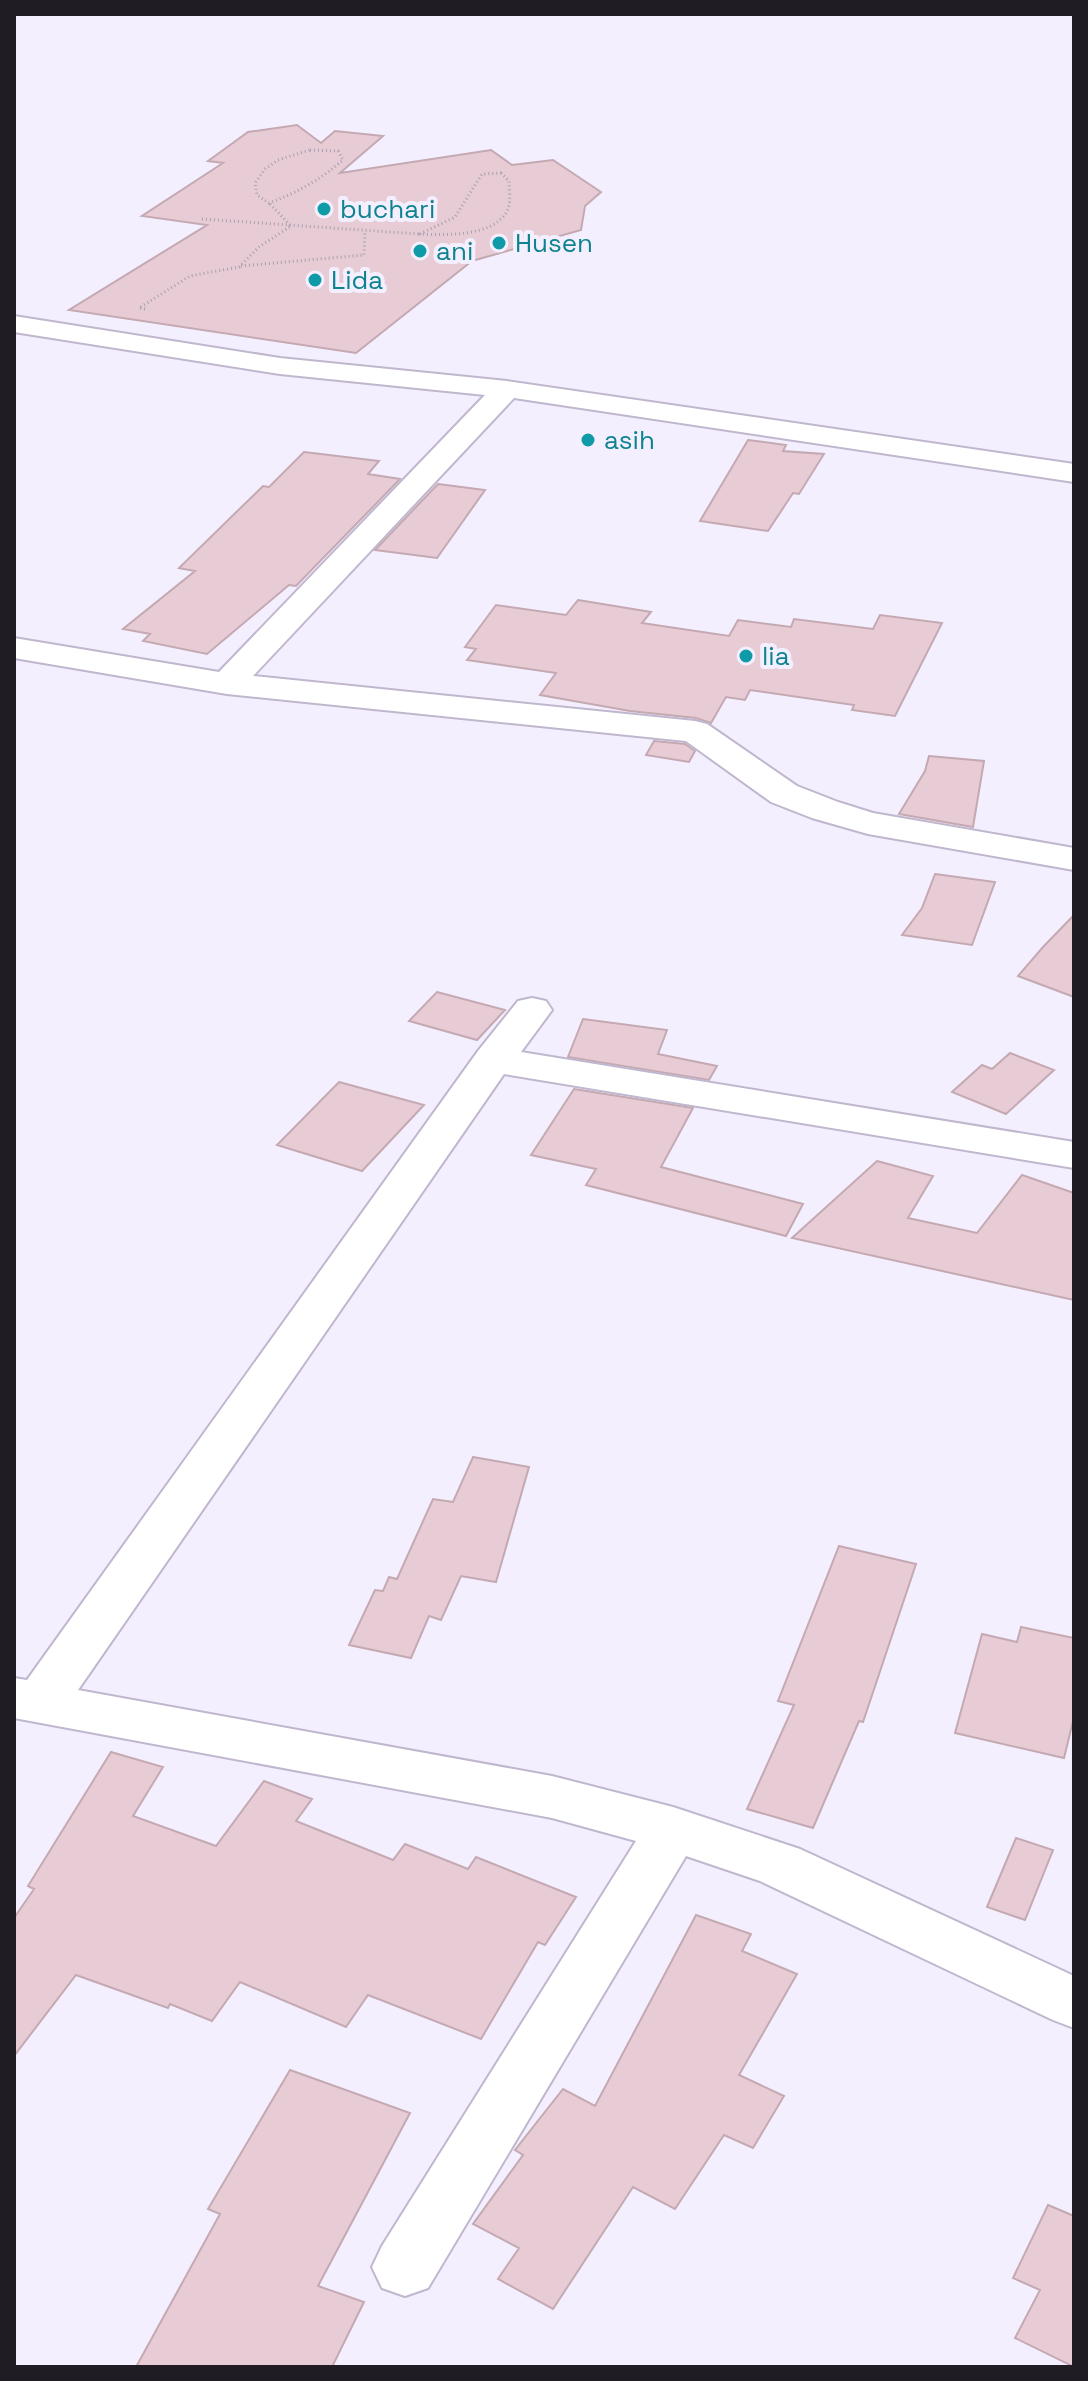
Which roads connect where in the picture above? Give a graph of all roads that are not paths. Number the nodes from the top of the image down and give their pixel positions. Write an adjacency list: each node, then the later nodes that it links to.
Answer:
1 (14, 324): 2 (street)
2 (507, 389): 3 (street); 5 (street)
3 (1074, 473)
4 (14, 648): 5 (street)
5 (227, 684): 6 (street)
6 (1074, 859)
7 (532, 1010): 8 (street)
8 (493, 1060): 9 (street); 10 (street)
9 (1074, 1155)
10 (27, 1701): 11 (street)
11 (673, 1829): 12 (street); 13 (street)
12 (1074, 2003)
13 (405, 2267)

